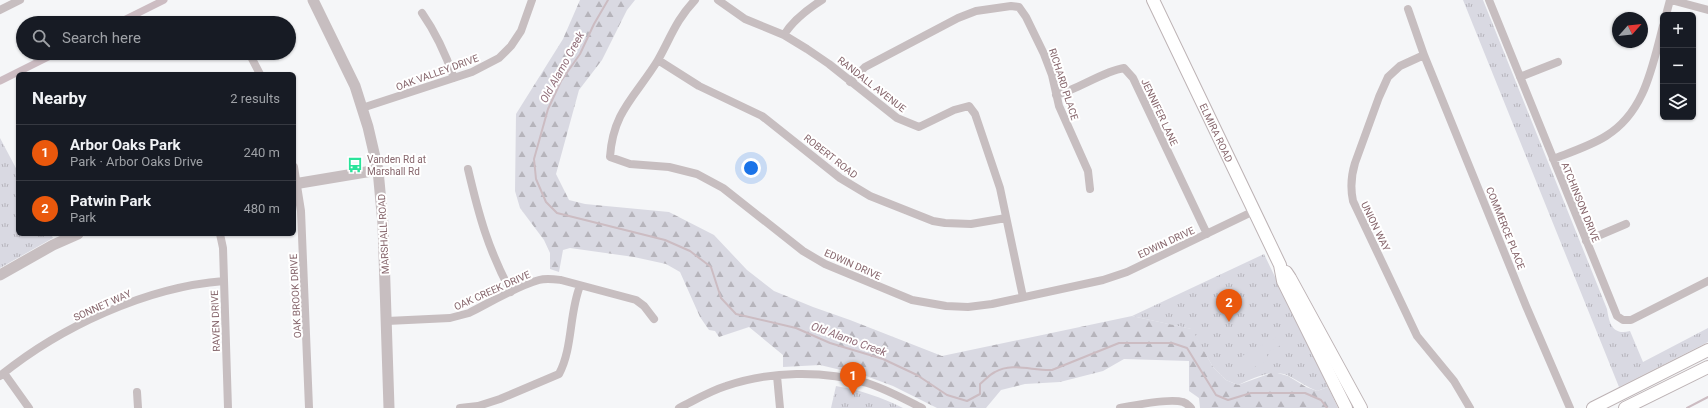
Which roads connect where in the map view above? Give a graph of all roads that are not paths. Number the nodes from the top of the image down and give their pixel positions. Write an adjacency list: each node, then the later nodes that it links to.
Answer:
1 (20, 0): 11 (street)
2 (313, 0): 26 (street, MARSHALL ROAD)
3 (532, 0): 23 (street, OAK VALLEY DRIVE)
4 (695, 0): 19 (street, EDWIN DRIVE)
5 (718, 0): 15 (street, RANDALL AVENUE)
6 (822, 0): 15 (street)
7 (1153, 0): 32 (main road, ELMIRA ROAD)
8 (1489, 0): 22 (street, ATCHINSON DRIVE)
9 (1671, 0): 12 (street); 13 (street)
10 (1408, 9): 17 (street, COMMERCE PLACE)
11 (0, 10)
12 (1708, 10)
13 (1667, 12)
14 (422, 13): 23 (street)
15 (784, 35): 24 (street, RANDALL AVENUE)
16 (1660, 37): 27 (street)
17 (1424, 54): 66 (street, UNION WAY); 67 (street, COMMERCE PLACE)
18 (253, 60): 21 (street)
19 (658, 60): 33 (street, ROBERT ROAD); 45 (street, EDWIN DRIVE)
20 (1558, 62): 22 (street)
21 (259, 72)
22 (1520, 77): 27 (street, ATCHINSON DRIVE)
23 (454, 78): 26 (street, OAK VALLEY DRIVE)
24 (850, 82): 25 (street, RICHARD PLACE); 33 (street, RANDALL AVENUE)
25 (1056, 95): 31 (street, RICHARD PLACE); 35 (street, JENNIFER LANE)
26 (362, 108): 29 (street, MARSHALL ROAD)
27 (1553, 159): 38 (street, ATCHINSON DRIVE)
28 (468, 169): 44 (street)
29 (378, 170): 30 (street); 47 (street, MARSHALL ROAD)
30 (296, 183): 56 (street, OAK BROOK DRIVE)
31 (1090, 189)
32 (1254, 211): 35 (street, EDWIN DRIVE); 39 (main road, ELMIRA ROAD)
33 (1006, 218): 45 (street, RANDALL AVENUE)
34 (1626, 224): 38 (street)
35 (1207, 234): 45 (street, EDWIN DRIVE)
36 (73, 236): 40 (street)
37 (220, 236): 41 (street, RAVEN DRIVE)
38 (1586, 240): 42 (street, ATCHINSON DRIVE)
39 (1280, 265): 64 (main road, ELMIRA ROAD); 65 (main road, ELMIRA ROAD)
40 (0, 275)
41 (224, 281): 50 (street, SONNET WAY); 55 (street, RAVEN DRIVE)
42 (1708, 281)
43 (580, 286): 44 (street, OAK CREEK DRIVE); 46 (street, OAK CREEK DRIVE); 58 (street)
44 (511, 292): 47 (street, OAK CREEK DRIVE)
45 (1023, 297)
46 (654, 319)
47 (387, 321): 57 (street, MARSHALL ROAD)
48 (1708, 350): 68 (main road)
49 (1708, 367): 69 (main road)
50 (2, 374): 53 (street)
51 (777, 376): 59 (street); 60 (street); 61 (street)
52 (137, 392): 54 (street)
53 (28, 408)
54 (138, 408)
55 (228, 408)
56 (309, 408)
57 (389, 408)
58 (460, 408)
59 (679, 408)
60 (780, 408)
61 (922, 408)
62 (1120, 408): 63 (street)
63 (1190, 408)
64 (1346, 408)
65 (1361, 408)
66 (1470, 408)
67 (1570, 408)
68 (1593, 408)
69 (1625, 408)

